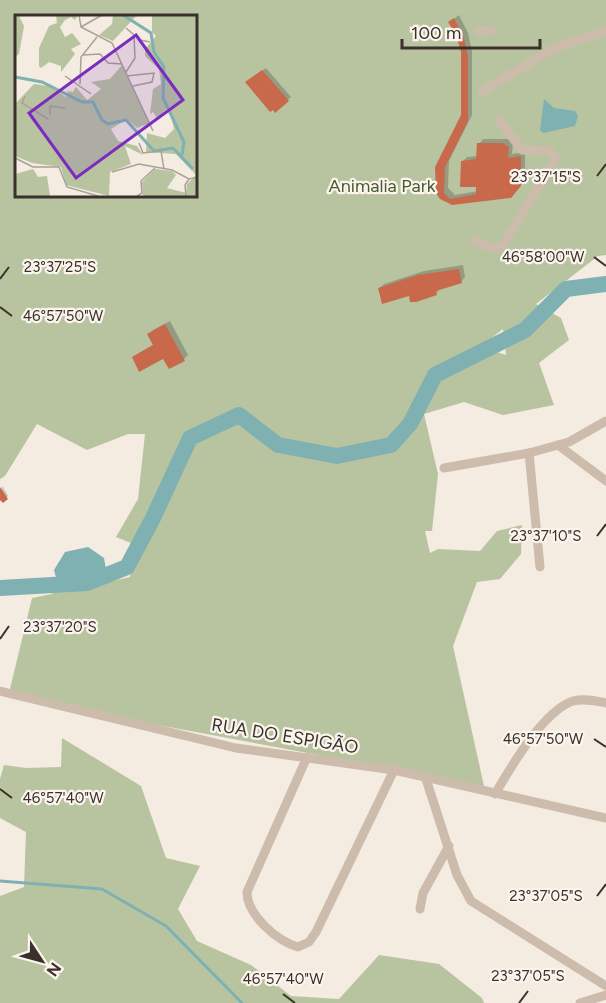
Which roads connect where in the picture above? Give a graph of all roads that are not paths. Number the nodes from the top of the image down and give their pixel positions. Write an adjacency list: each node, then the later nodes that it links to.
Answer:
1 (491, 30): 2 (street)
2 (480, 31)
3 (606, 31): 4 (street)
4 (482, 92)
5 (499, 120): 6 (street)
6 (476, 241)
7 (606, 421): 8 (street)
8 (558, 445): 9 (street); 11 (street)
9 (529, 453): 10 (street); 12 (street)
10 (444, 468)
11 (606, 481)
12 (540, 567)
13 (0, 691): 15 (street, RUA DO ESPIGÃO)
14 (606, 703): 18 (street)
15 (307, 758): 16 (street, RUA DO ESPIGÃO); 16 (street)
16 (394, 770): 17 (street, RUA DO ESPIGÃO)
17 (426, 779): 18 (street, RUA DO ESPIGÃO); 20 (street)
18 (495, 794): 19 (street, RUA DO ESPIGÃO)
19 (606, 818)
20 (449, 846): 21 (street); 22 (street)
21 (420, 909)
22 (606, 986)
23 (606, 995): 24 (street)
24 (580, 1003)

